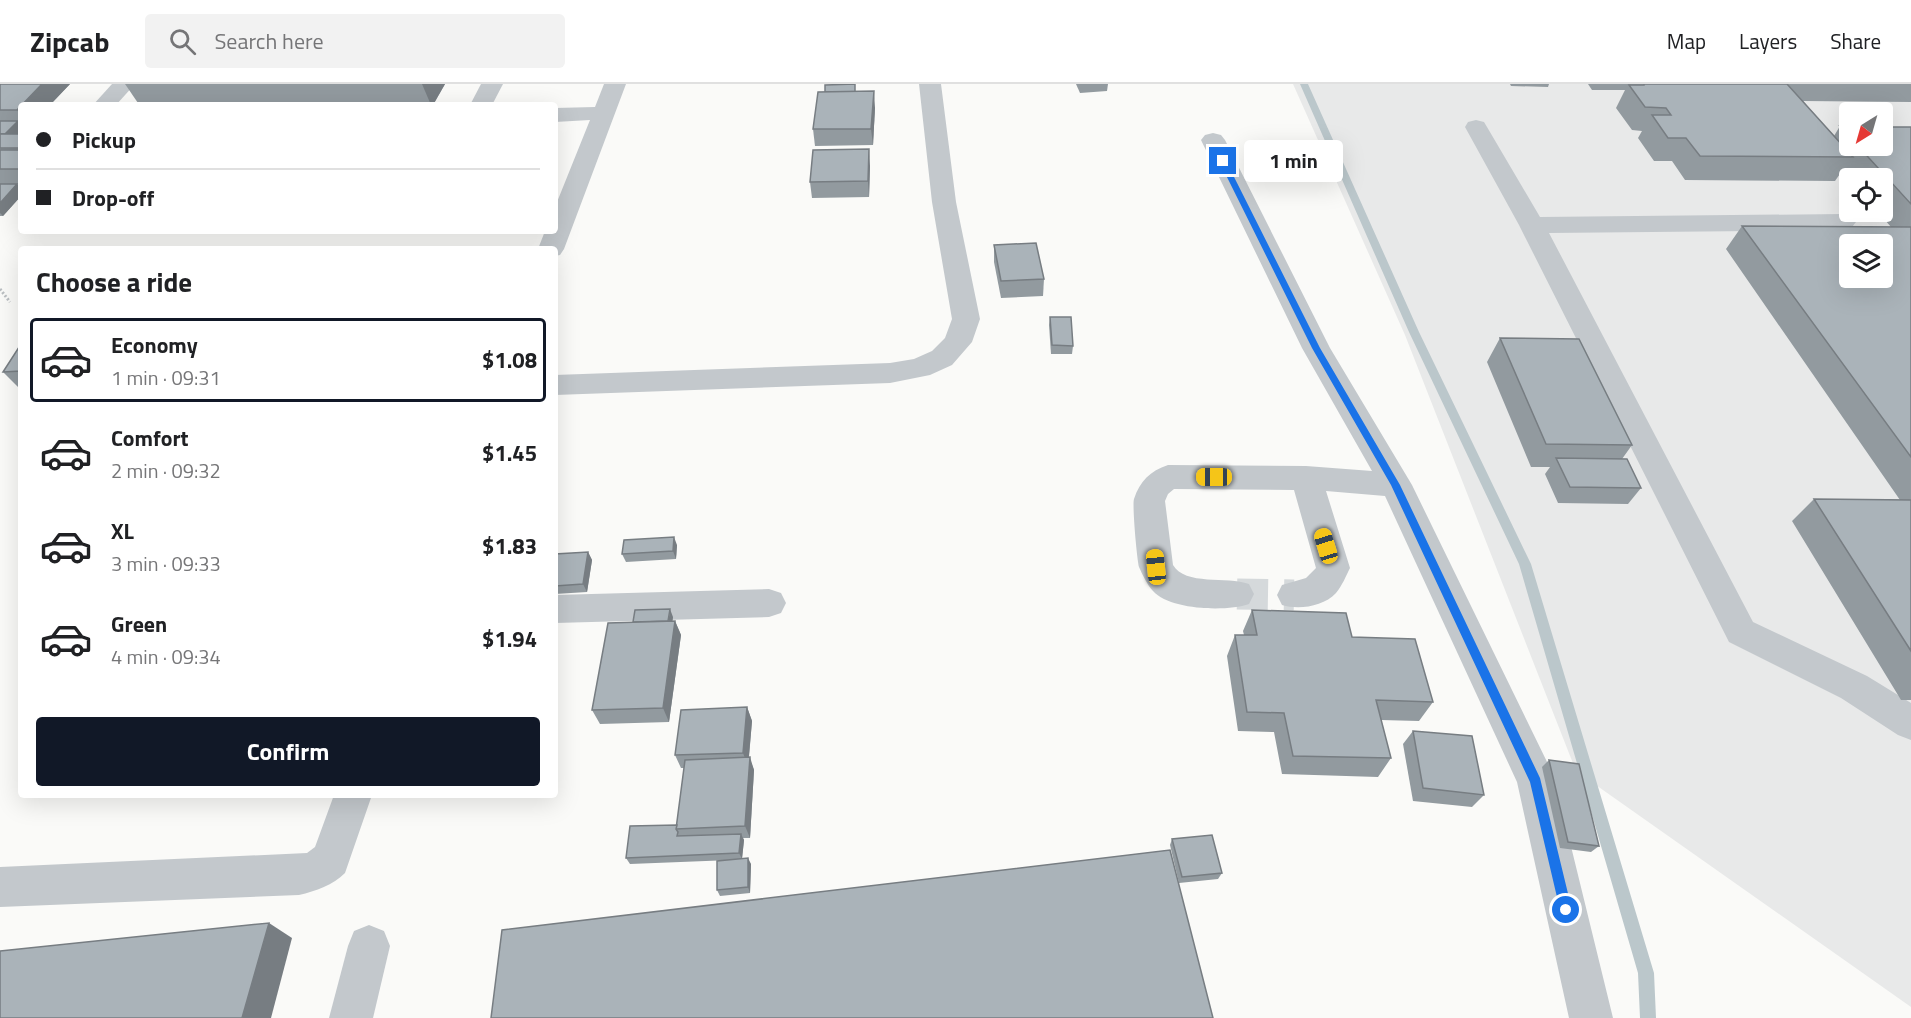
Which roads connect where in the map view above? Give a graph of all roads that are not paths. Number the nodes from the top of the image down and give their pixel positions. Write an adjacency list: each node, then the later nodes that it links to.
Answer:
1 (492, 84): 6 (street)
2 (615, 84): 7 (street)
3 (930, 84): 14 (street)
4 (131, 93): 5 (street)
5 (111, 102)
6 (483, 102)
7 (604, 113): 8 (street); 13 (street)
8 (558, 114)
9 (1476, 127): 12 (street)
10 (1212, 140): 16 (street)
11 (1843, 222): 12 (street)
12 (1532, 225): 21 (street)
13 (558, 231)
14 (558, 385)
15 (1306, 478): 16 (street); 17 (street); 18 (street)
16 (1396, 485): 26 (street)
17 (1237, 594)
18 (1294, 595)
19 (769, 603): 20 (street)
20 (558, 609)
21 (1911, 723)
22 (352, 798): 23 (street)
23 (0, 887)
24 (369, 946): 25 (street)
25 (351, 1018)
26 (1591, 1018)

